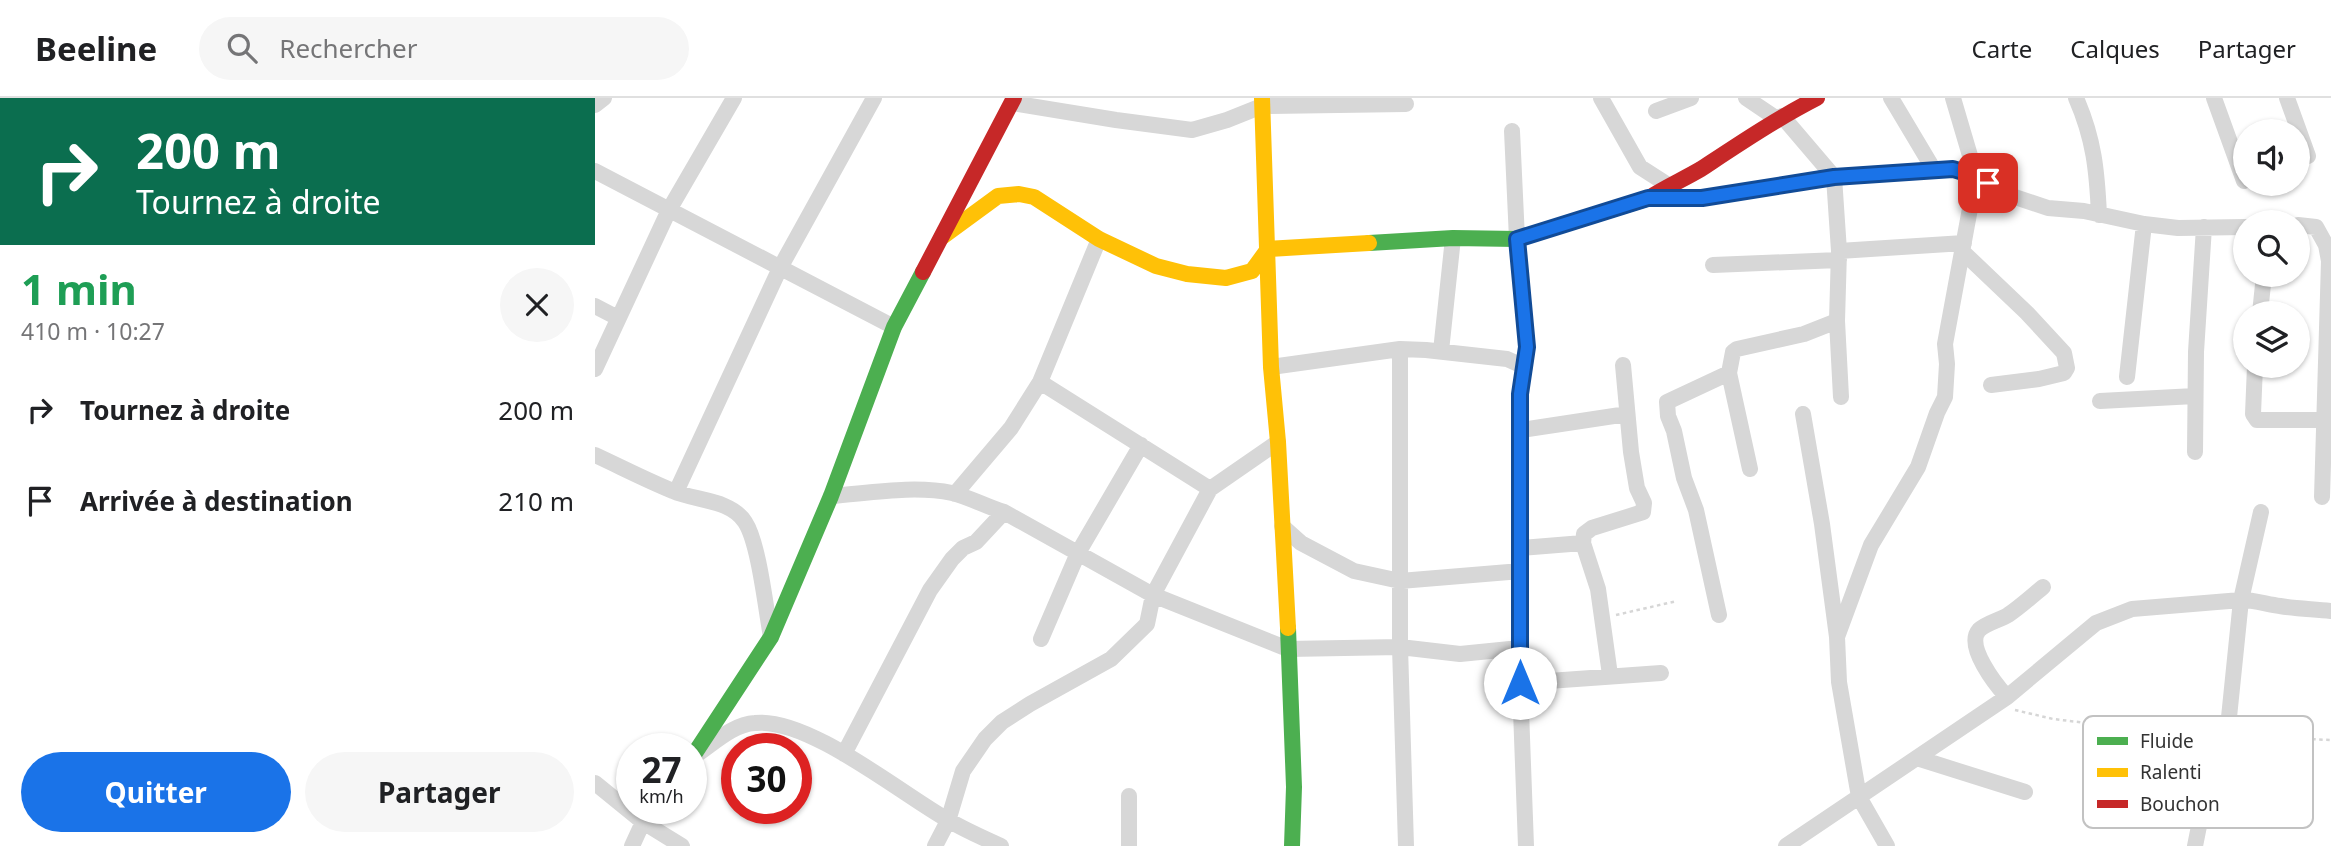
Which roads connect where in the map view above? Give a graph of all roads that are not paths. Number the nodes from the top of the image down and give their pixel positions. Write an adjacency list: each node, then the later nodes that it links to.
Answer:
1 (604, 98): 16 (street)
2 (734, 98): 28 (street)
3 (874, 98): 42 (street)
4 (1601, 98): 26 (street)
5 (1691, 98): 17 (street)
6 (1746, 98): 18 (street)
7 (1817, 98): 18 (street)
8 (1891, 98): 22 (street)
9 (1953, 98): 24 (street)
10 (2076, 98): 29 (street)
11 (2214, 98): 21 (street)
12 (2287, 98): 19 (street)
13 (1013, 100): 14 (street); 34 (street)
14 (1262, 102): 15 (street); 38 (street)
15 (1406, 104)
16 (595, 105)
17 (1656, 110)
18 (1780, 118): 25 (street); 26 (street)
19 (2295, 119)
20 (1512, 131): 37 (street)
21 (2233, 151)
22 (1934, 170): 24 (street); 25 (street)
23 (595, 171): 28 (street)
24 (1976, 176): 29 (street); 39 (street)
25 (1834, 177): 27 (street); 40 (street)
26 (1668, 185): 27 (street)
27 (1648, 198): 37 (street)
28 (669, 210): 42 (street); 44 (street)
29 (2099, 215): 30 (street)
30 (2144, 224): 31 (street); 54 (street)
31 (2204, 227): 32 (street); 58 (street)
32 (2233, 227)
33 (2324, 227): 63 (street)
34 (942, 237): 36 (street); 46 (street)
35 (1453, 238): 37 (street); 38 (street); 48 (street)
36 (1099, 239): 38 (street); 56 (street)
37 (1517, 239): 51 (street)
38 (1268, 248): 50 (street)
39 (1964, 248): 40 (street); 57 (street); 88 (street)
40 (1839, 255): 41 (street); 45 (street)
41 (1713, 265)
42 (780, 268): 46 (street); 71 (street)
43 (595, 306): 44 (street)
44 (618, 318): 52 (street)
45 (1837, 321): 53 (street); 59 (street)
46 (894, 327): 73 (street)
47 (1400, 349): 48 (street); 50 (street); 82 (street)
48 (1441, 351): 51 (street)
49 (1623, 365): 61 (street)
50 (1271, 367): 65 (street)
51 (1525, 367): 64 (street)
52 (595, 369)
53 (1729, 373): 69 (street); 87 (street)
54 (2127, 377)
55 (2254, 378): 63 (street)
56 (1040, 382): 66 (street); 72 (street)
57 (1991, 385)
58 (2195, 396): 60 (street); 67 (street)
59 (1841, 397)
60 (2100, 401)
61 (1627, 414): 64 (street); 78 (street)
62 (1803, 414): 88 (street)
63 (2323, 420): 74 (street)
64 (1521, 430): 79 (street)
65 (1278, 442): 70 (street); 77 (street)
66 (1141, 445): 70 (street); 80 (street)
67 (2195, 452)
68 (595, 455): 71 (street)
69 (1750, 469)
70 (1210, 489): 84 (street)
71 (676, 492): 89 (street)
72 (955, 494): 73 (street); 75 (street)
73 (831, 496): 89 (street)
74 (2322, 497)
75 (1004, 512): 80 (street); 101 (street)
76 (2261, 512): 85 (street)
77 (1282, 526): 82 (street); 93 (street)
78 (1583, 543): 79 (street); 95 (street)
79 (1521, 548): 81 (street)
80 (1079, 553): 84 (street); 90 (street)
81 (1521, 571): 82 (street); 92 (street)
82 (1400, 581): 91 (street)
83 (2043, 587): 97 (street)
84 (1153, 595): 93 (street); 108 (street)
85 (2241, 600): 86 (street); 97 (street); 98 (street)
86 (2331, 611)
87 (1719, 615)
88 (1837, 637): 106 (street)
89 (771, 638): 99 (street)
90 (1041, 639)
91 (1400, 647): 92 (street); 93 (street); 118 (street)
92 (1520, 648): 96 (street)
93 (1288, 649): 117 (street)
94 (1661, 673): 95 (street)
95 (1610, 675): 96 (street)
96 (1520, 683): 119 (street)
97 (2001, 702): 102 (street)
98 (2229, 716)
99 (707, 734)
100 (707, 747): 101 (street)
101 (844, 754): 108 (street)
102 (1917, 758): 104 (street); 106 (street)
103 (595, 783): 107 (street)
104 (2025, 792)
105 (1129, 796): 116 (street)
106 (1859, 797): 120 (street); 121 (street)
107 (616, 800)
108 (949, 821): 114 (street); 115 (street)
109 (642, 824): 112 (street)
110 (646, 824): 113 (street)
111 (2199, 828): 122 (street)
112 (632, 846)
113 (682, 846)
114 (935, 846)
115 (1001, 846)
116 (1129, 846)
117 (1292, 846)
118 (1406, 846)
119 (1526, 846)
120 (1786, 846)
121 (1887, 846)
122 (2195, 846)

